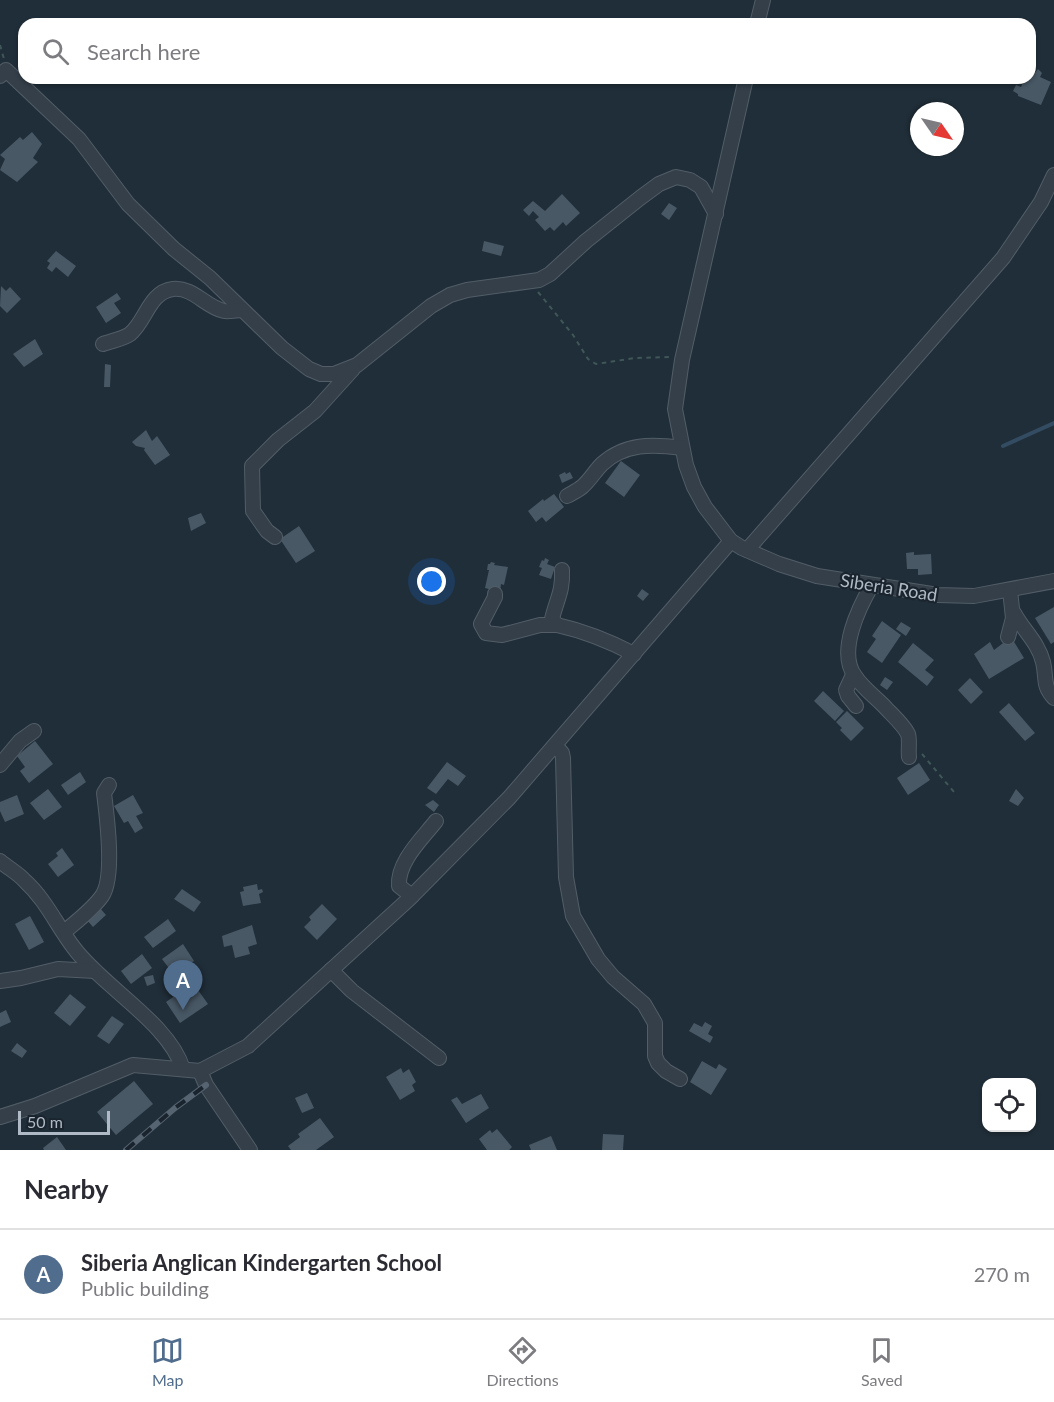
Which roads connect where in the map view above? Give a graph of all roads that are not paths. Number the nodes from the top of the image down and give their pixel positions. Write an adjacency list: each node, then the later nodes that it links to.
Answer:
1 (763, 0): 2 (street)
2 (759, 18)
3 (0, 76): 4 (street)
4 (18, 81)
5 (21, 84): 9 (street)
6 (745, 84): 8 (street)
7 (1054, 175): 16 (street)
8 (716, 214): 11 (street); 12 (street)
9 (242, 310): 10 (street); 11 (street)
10 (104, 344)
11 (357, 365): 14 (street)
12 (682, 448): 13 (street); 15 (street)
13 (567, 496)
14 (275, 537)
15 (731, 541): 16 (street, Siberia Road); 25 (street)
16 (747, 550): 19 (street, Siberia Road)
17 (562, 570): 23 (street)
18 (1054, 581): 20 (street, Siberia Road)
19 (872, 585): 20 (street, Siberia Road); 26 (street)
20 (1011, 590): 22 (street)
21 (495, 594): 23 (street)
22 (1014, 613): 24 (street); 27 (street)
23 (557, 625): 25 (street)
24 (1008, 637)
25 (634, 654): 30 (street)
26 (853, 675): 28 (street); 31 (street)
27 (1054, 698)
28 (856, 706)
29 (34, 731): 32 (street)
30 (555, 745): 36 (street); 44 (street)
31 (909, 757)
32 (0, 765)
33 (109, 785): 37 (street)
34 (436, 821): 36 (street)
35 (0, 861): 37 (street)
36 (411, 896): 38 (street)
37 (64, 932): 39 (street)
38 (331, 970): 41 (street); 43 (street)
39 (95, 971): 40 (street); 42 (street)
40 (0, 981)
41 (440, 1058)
42 (183, 1069): 43 (street); 45 (street)
43 (200, 1071): 46 (street)
44 (680, 1079)
45 (0, 1117)
46 (250, 1150)

